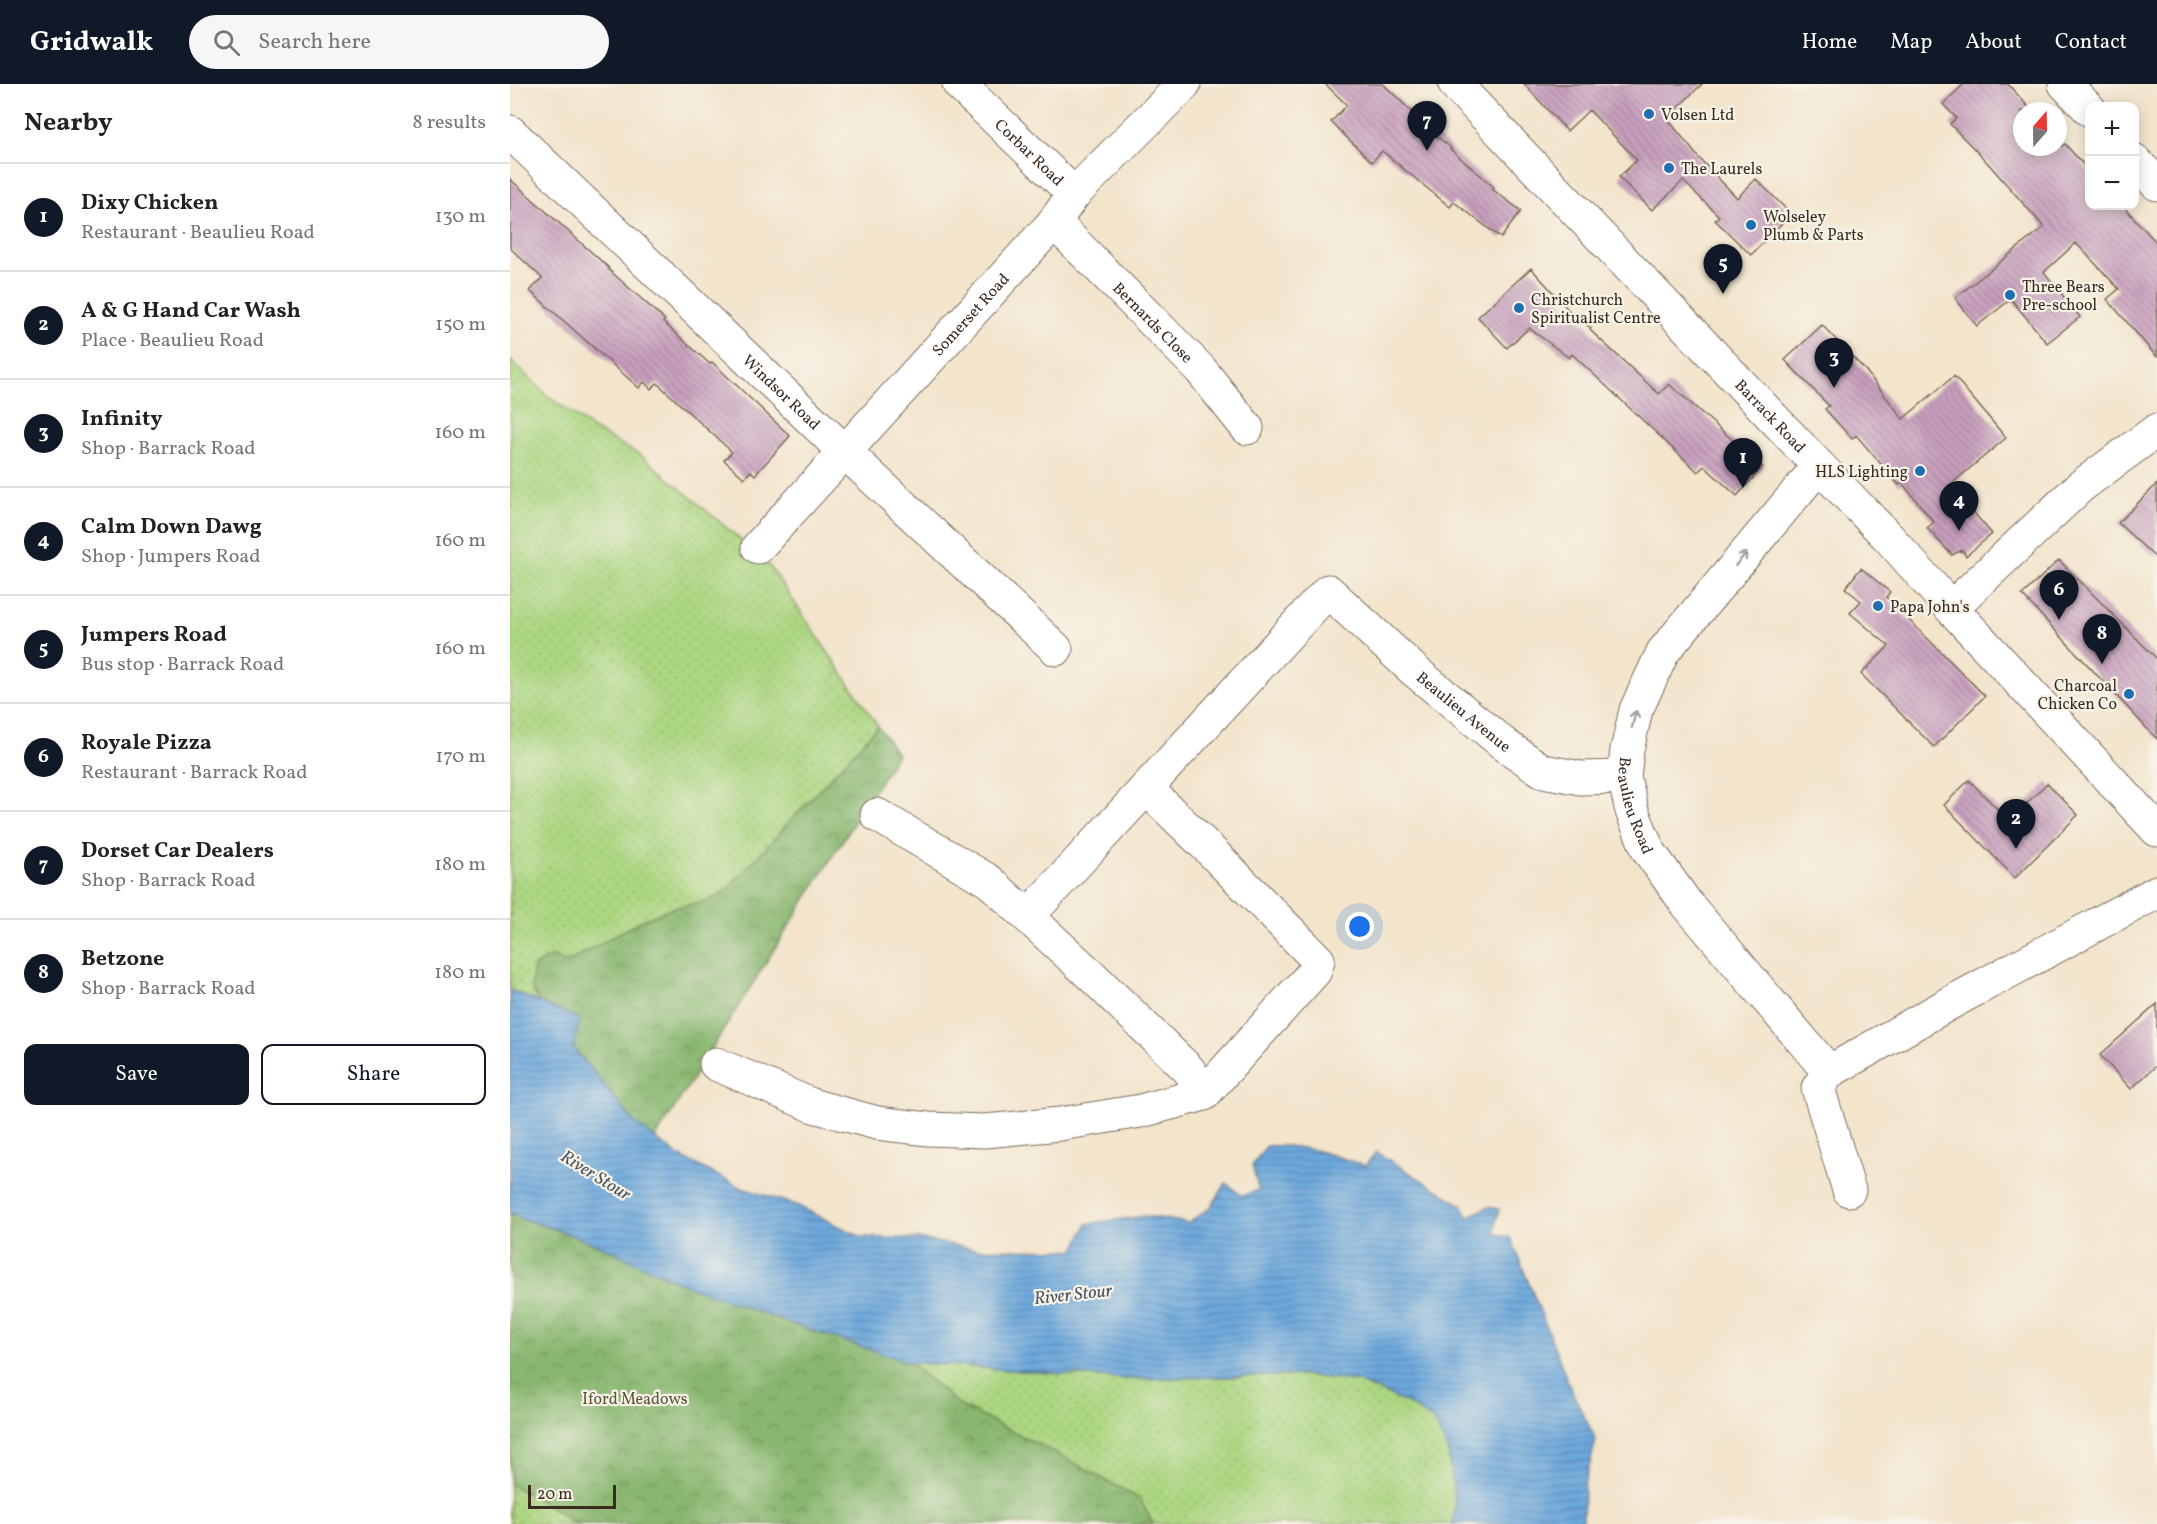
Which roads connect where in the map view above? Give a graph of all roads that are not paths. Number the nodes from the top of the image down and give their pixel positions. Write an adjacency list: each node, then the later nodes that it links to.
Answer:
1 (959, 84): 9 (street, Corbar Road)
2 (1184, 84): 9 (street, Somerset Road)
3 (1455, 84): 14 (street, Barrack Road)
4 (2065, 84): 5 (street)
5 (2085, 105)
6 (510, 132): 13 (street, Windsor Road)
7 (2139, 165): 8 (street)
8 (2157, 184)
9 (1074, 194): 10 (street, Somerset Road)
10 (1054, 222): 11 (street, Bernards Close); 13 (street, Somerset Road)
11 (1247, 428)
12 (2157, 430): 16 (street)
13 (844, 451): 15 (street, Somerset Road); 17 (street, Windsor Road)
14 (1819, 466): 16 (street, Barrack Road); 18 (street, Beaulieu Road, one-way to 14)
15 (758, 546)
16 (1951, 608): 21 (street, Barrack Road)
17 (1056, 649)
18 (1624, 777): 19 (street, Beaulieu Avenue); 25 (street, Beaulieu Road)
19 (1146, 788): 23 (street); 26 (street)
20 (877, 815): 23 (street)
21 (2157, 830)
22 (2157, 892): 25 (street)
23 (1028, 916): 26 (street)
24 (716, 1064): 26 (street)
25 (1829, 1072): 27 (street)
26 (1204, 1094)
27 (1849, 1190)

